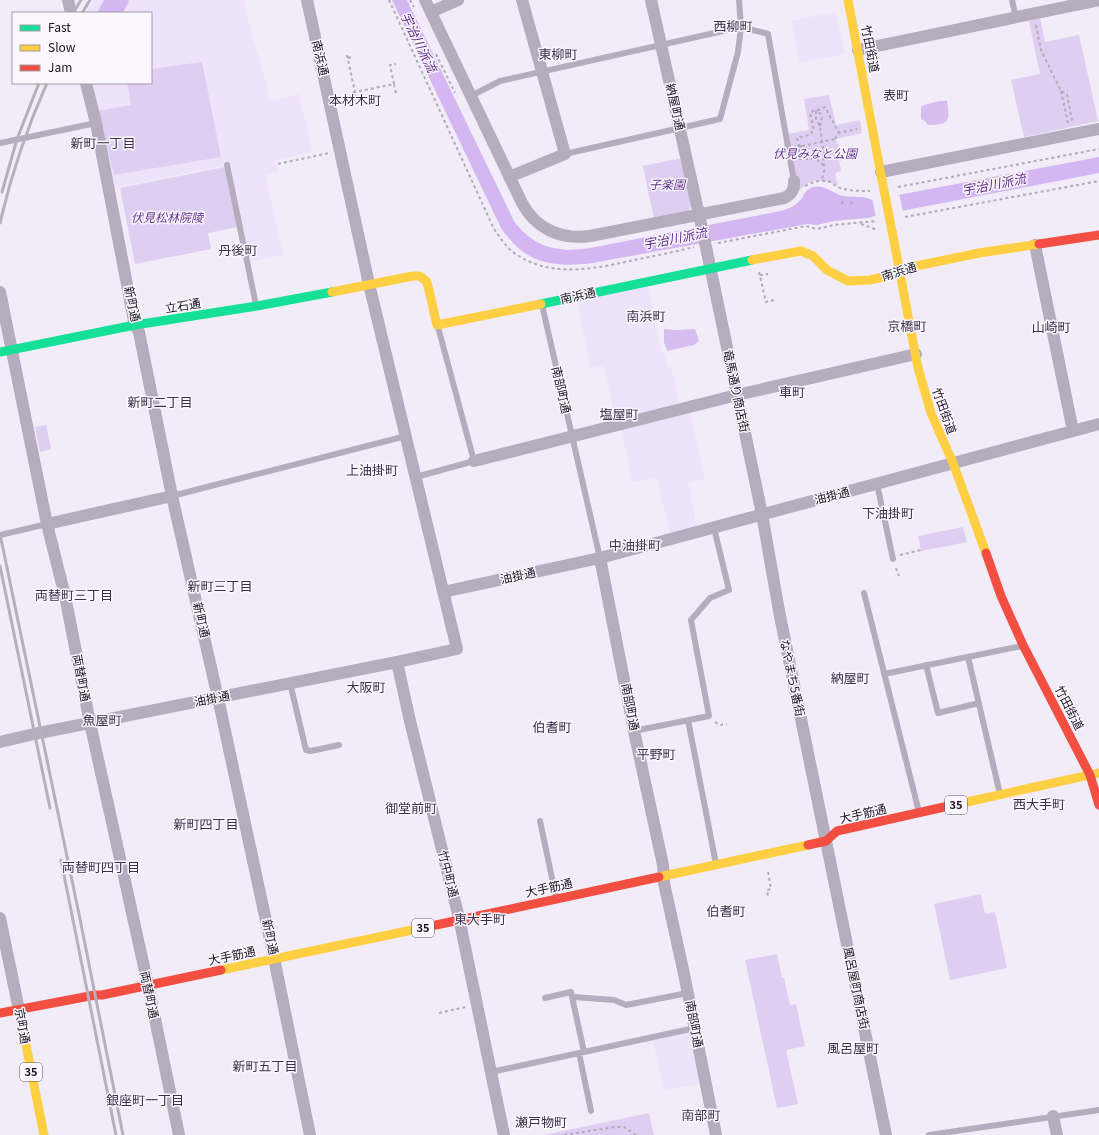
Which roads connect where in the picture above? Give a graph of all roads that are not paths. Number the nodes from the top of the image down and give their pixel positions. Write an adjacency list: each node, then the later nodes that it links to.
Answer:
1 (68, 0): 11 (street)
2 (307, 0): 34 (street, 南浜通)
3 (425, 0): 12 (street)
4 (456, 0): 12 (street)
5 (522, 0): 17 (street)
6 (651, 0): 15 (street, 納屋町通)
7 (739, 0): 14 (lane)
8 (848, 0): 16 (main road, 竹田街道)
9 (1012, 0): 13 (lane)
10 (1099, 0): 13 (street)
11 (71, 12)
12 (431, 12): 19 (street)
13 (1016, 18): 16 (street)
14 (740, 27): 15 (lane); 21 (lane); 28 (lane)
15 (661, 44): 17 (lane); 21 (street, 納屋町通)
16 (858, 50): 26 (main road, 竹田街道)
17 (542, 71): 19 (lane); 24 (street)
18 (86, 84): 20 (street, 新町通)
19 (471, 96): 27 (street)
20 (96, 123): 23 (lane); 38 (street, 新町通)
21 (680, 129): 24 (lane); 29 (street, 納屋町通)
22 (1099, 129): 26 (street)
23 (0, 143)
24 (565, 154): 27 (street)
25 (227, 165): 37 (lane)
26 (882, 176): 33 (main road, 竹田街道, bridge)
27 (509, 177): 29 (street)
28 (794, 181): 29 (street)
29 (699, 216): 32 (street, 納屋町通, bridge)
30 (1099, 235): 31 (main road, 南浜通)
31 (1035, 245): 33 (main road, 南浜通); 45 (street)
32 (711, 269): 33 (main road, 南浜通); 36 (main road, 南浜通); 43 (street, 竜馬通り商店街)
33 (900, 272): 42 (main road, 竹田街道)
34 (369, 284): 37 (main road, 立石通); 39 (main road); 46 (street, 南浜通)
35 (0, 292): 40 (street, 両替町通)
36 (542, 304): 39 (main road, 南浜通); 47 (lane, 南部町通)
37 (257, 306): 38 (main road, 立石通)
38 (135, 325): 40 (main road, 立石通); 52 (street, 新町通)
39 (437, 325): 48 (lane)
40 (12, 350): 41 (main road, 立石通); 54 (street, 両替町通)
41 (0, 352)
42 (916, 354): 43 (street); 49 (main road, 竹田街道)
43 (737, 394): 47 (street); 53 (street, 竜馬通り商店街)
44 (1099, 424): 45 (street, 油掛通)
45 (1073, 431): 49 (street, 油掛通)
46 (406, 436): 50 (street, 南浜通); 52 (lane)
47 (572, 437): 48 (street); 58 (lane, 南部町通)
48 (474, 461): 50 (lane)
49 (953, 463): 51 (street, 油掛通); 61 (main road, 竹田街道)
50 (416, 477): 59 (street, 南浜通)
51 (877, 484): 53 (street, 油掛通); 57 (lane)
52 (172, 496): 54 (street); 67 (street, 新町通)
53 (762, 514): 55 (street, 油掛通); 79 (street, なやまち5番街)
54 (47, 524): 56 (lane); 70 (street, 両替町通)
55 (714, 528): 58 (street, 油掛通); 69 (lane)
56 (0, 535)
57 (893, 557)
58 (600, 558): 59 (street, 油掛通); 71 (street, 南部町通)
59 (443, 592): 63 (street, 油掛通)
60 (864, 593): 65 (lane)
61 (1023, 645): 62 (lane); 74 (main road, 竹田街道)
62 (968, 657): 64 (lane); 68 (lane)
63 (397, 662): 66 (street, 油掛通); 84 (street, 竹中町通)
64 (926, 665): 65 (lane); 68 (lane)
65 (884, 674): 77 (lane)
66 (290, 683): 67 (street, 油掛通); 73 (lane)
67 (218, 698): 70 (street, 油掛通); 85 (street, 新町通)
68 (979, 703): 75 (lane)
69 (688, 720): 71 (lane); 80 (lane)
70 (90, 723): 72 (street, 油掛通); 86 (street, 両替町通)
71 (634, 731): 81 (street, 南部町通)
72 (0, 742)
73 (339, 745)
74 (1094, 774): 75 (main road, 大手筋通 / 35); 76 (main road, 竹田街道)
75 (1000, 795): 77 (main road, 大手筋通 / 35)
76 (1099, 805)
77 (920, 813): 79 (main road, 大手筋通 / 35)
78 (540, 821): 82 (lane)
79 (826, 841): 80 (main road, 大手筋通 / 35); 103 (street, 風呂屋町商店街)
80 (716, 865): 81 (main road, 大手筋通 / 35)
81 (663, 876): 82 (main road, 大手筋通 / 35); 87 (street, 南部町通)
82 (556, 898): 84 (main road, 大手筋通 / 35)
83 (0, 918): 90 (street, 京町通)
84 (459, 920): 85 (main road, 大手筋通 / 35); 94 (street, 竹中町通)
85 (274, 959): 86 (main road, 大手筋通 / 35); 100 (street, 新町通)
86 (148, 986): 90 (main road, 大手筋通 / 35); 99 (street, 両替町通)
87 (688, 993): 89 (lane); 92 (street, 南部町通)
88 (545, 998): 89 (lane)
89 (573, 998): 93 (lane)
90 (19, 1010): 91 (main road, 大手筋通); 98 (main road, 京町通 / 35)
91 (0, 1013)
92 (695, 1028): 93 (lane); 102 (street, 南部町通)
93 (581, 1052): 94 (lane); 96 (lane)
94 (491, 1072): 101 (street, 竹中町通)
95 (1099, 1110): 97 (lane)
96 (591, 1111)
97 (1054, 1116): 104 (lane); 105 (street)
98 (44, 1135)
99 (178, 1135)
100 (310, 1135)
101 (504, 1135)
102 (716, 1135)
103 (886, 1135)
104 (929, 1135)
105 (1057, 1135)

